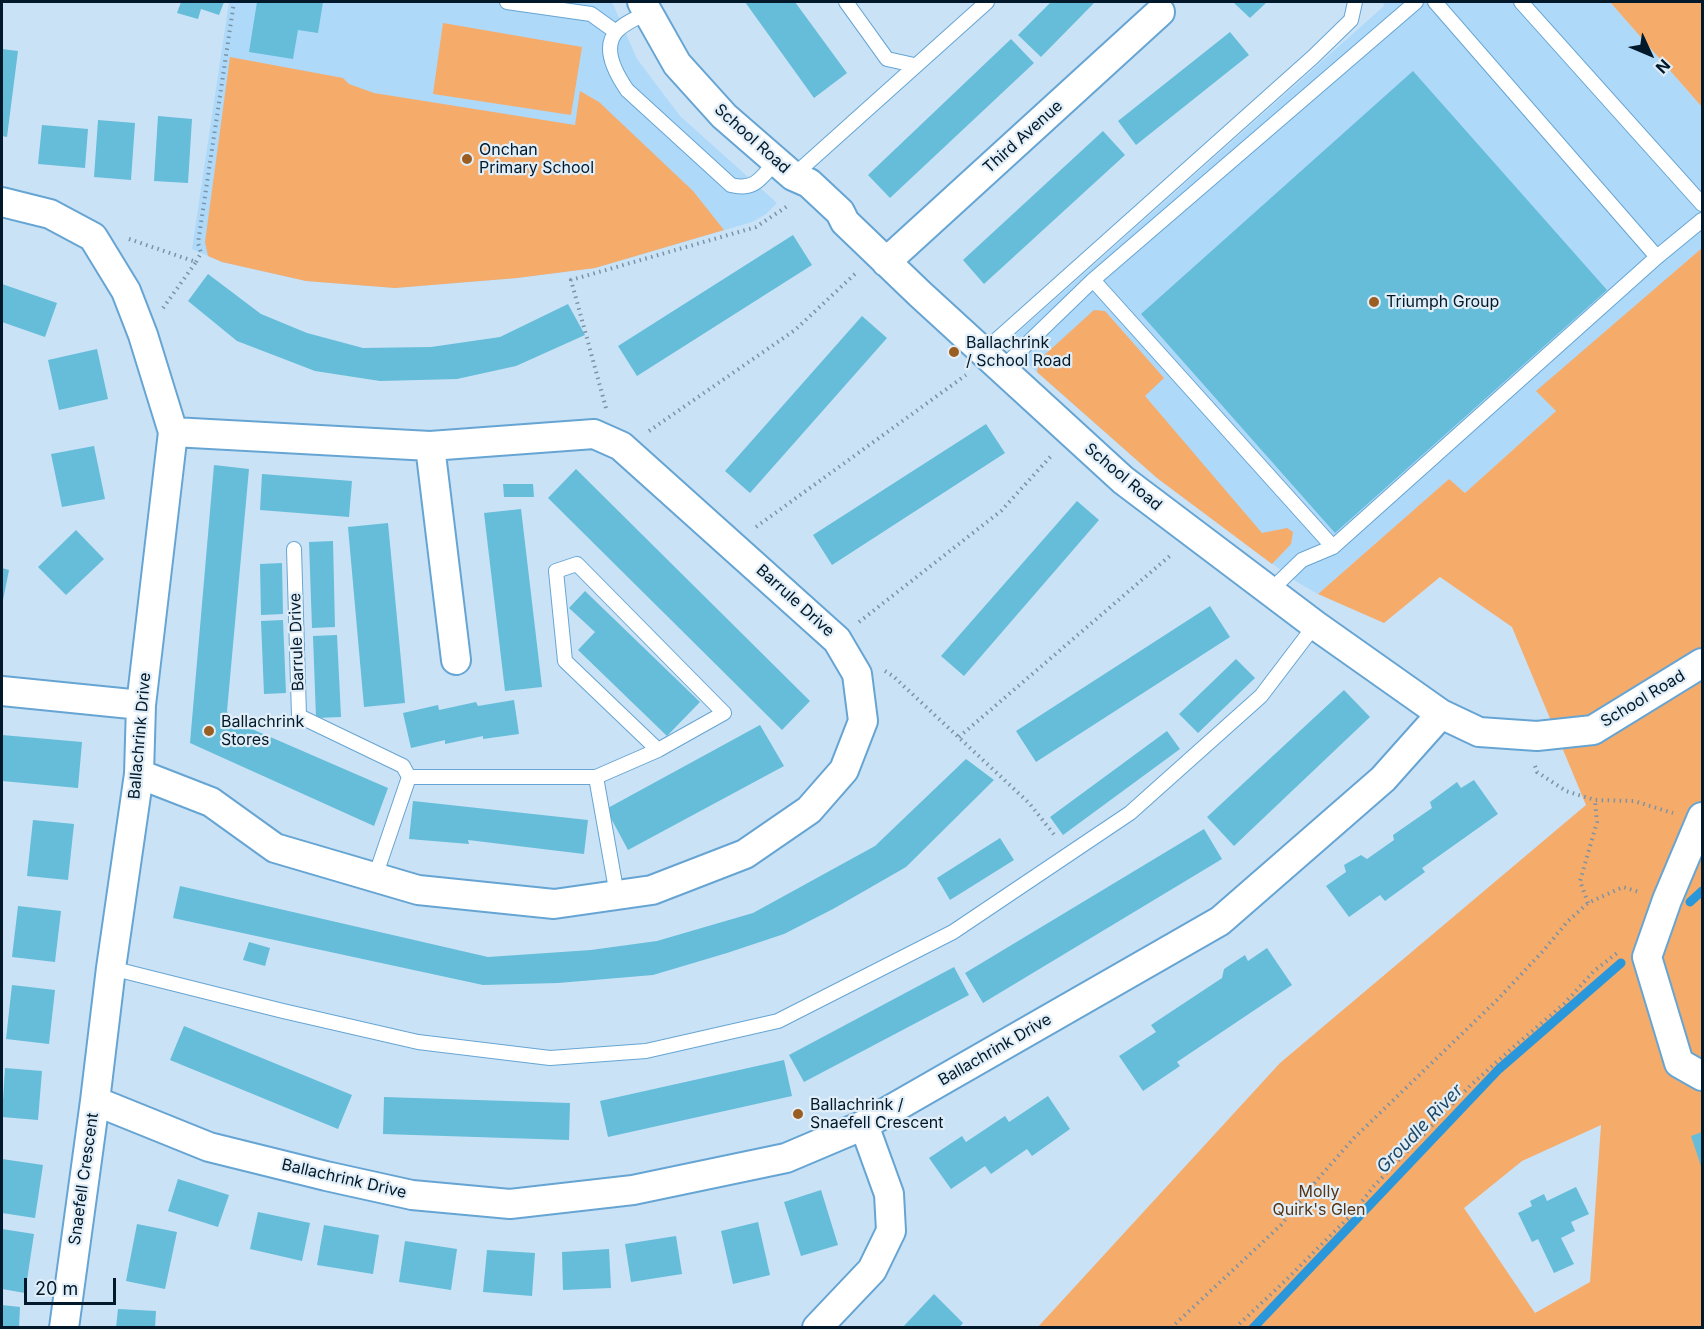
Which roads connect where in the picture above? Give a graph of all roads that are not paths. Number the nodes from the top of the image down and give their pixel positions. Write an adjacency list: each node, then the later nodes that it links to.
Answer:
1 (507, 2): 10 (lane)
2 (846, 2): 11 (lane)
3 (987, 2): 11 (lane)
4 (1355, 2): 19 (lane)
5 (1416, 2): 18 (lane)
6 (1435, 2): 16 (lane)
7 (1521, 2): 14 (lane)
8 (644, 7): 10 (lane); 12 (street, School Road)
9 (1160, 12): 17 (street, Third Avenue)
10 (616, 32): 12 (lane)
11 (914, 65): 12 (lane)
12 (785, 168): 17 (street, School Road)
13 (2, 202): 20 (street, Ballachrink Drive)
14 (1702, 204)
15 (1702, 220): 16 (lane)
16 (1658, 257): 22 (lane)
17 (874, 265): 19 (street, School Road)
18 (1093, 280): 19 (lane); 22 (lane)
19 (985, 364): 24 (street, School Road)
20 (173, 432): 21 (street, Barrule Drive); 29 (street, Ballachrink Drive)
21 (430, 446): 26 (street); 37 (street, Barrule Drive)
22 (1333, 547): 24 (lane)
23 (294, 549): 33 (lane, Barrule Drive)
24 (1270, 591): 25 (street, School Road)
25 (1315, 625): 30 (street, School Road); 38 (lane)
26 (456, 660)
27 (1702, 663): 30 (street, School Road)
28 (2, 690): 29 (street)
29 (141, 705): 32 (street, Ballachrink Drive)
30 (1441, 714): 41 (street, Ballachrink Drive)
31 (658, 750): 31 (lane); 34 (lane)
32 (139, 774): 36 (street, Barrule Drive); 38 (street, Ballachrink Drive)
33 (408, 777): 34 (lane); 36 (lane)
34 (596, 777): 37 (lane)
35 (1701, 820): 39 (street)
36 (375, 877): 37 (street, Barrule Drive)
37 (616, 895)
38 (111, 968): 40 (street, Ballachrink Drive)
39 (1702, 1076)
40 (95, 1101): 41 (street, Ballachrink Drive); 42 (street, Snaefell Crescent)
41 (864, 1125): 43 (street)
42 (64, 1328)
43 (817, 1328)

